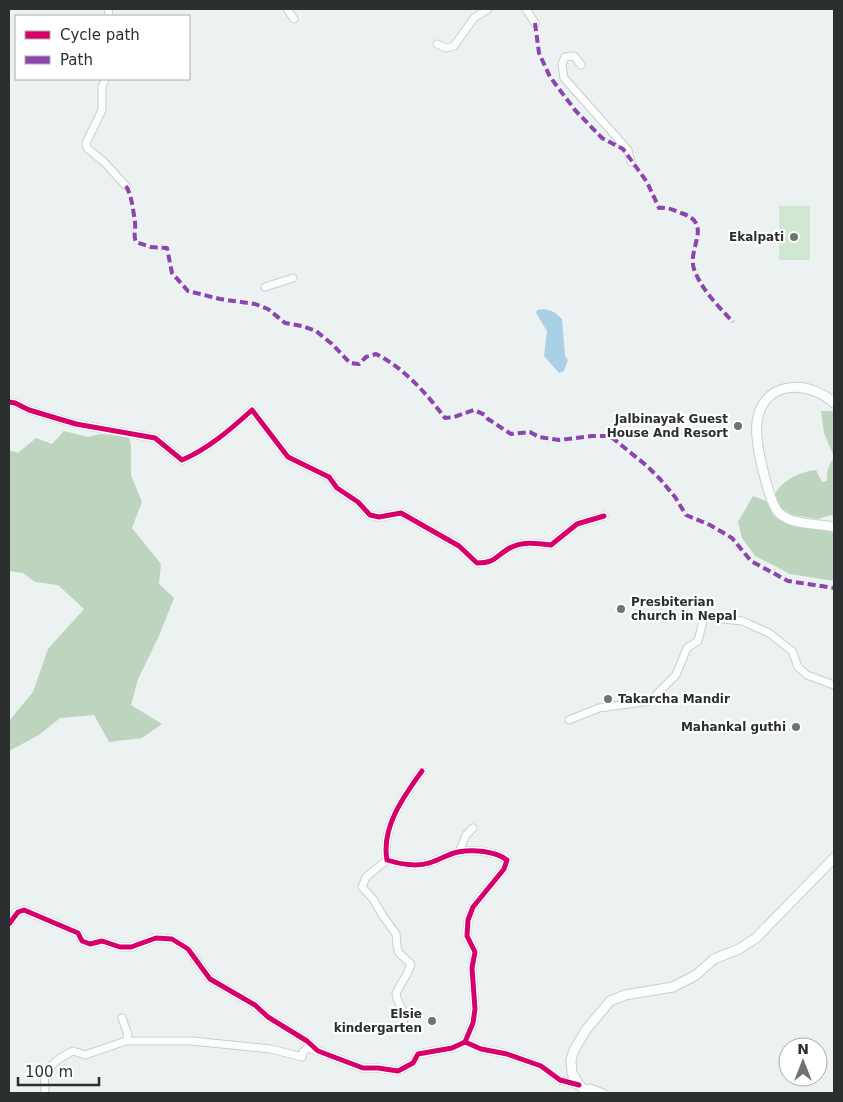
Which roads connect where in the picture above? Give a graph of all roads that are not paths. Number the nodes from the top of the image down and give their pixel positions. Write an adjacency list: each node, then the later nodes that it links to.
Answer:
1 (287, 9): 4 (street)
2 (488, 9): 6 (street)
3 (526, 9): 5 (street)
4 (294, 19)
5 (535, 23)
6 (437, 44)
7 (581, 65): 9 (street)
8 (105, 80): 10 (street)
9 (631, 162)
10 (126, 186)
11 (293, 278): 12 (street)
12 (265, 287)
13 (9, 402): 15 (street)
14 (834, 403): 16 (main road)
15 (604, 516)
16 (834, 527)
17 (834, 685): 18 (street)
18 (569, 720)
19 (422, 771): 23 (street)
20 (473, 828): 21 (street)
21 (459, 852): 23 (street); 28 (street)
22 (834, 858): 30 (main road)
23 (387, 860): 26 (street)
24 (9, 924): 29 (street)
25 (122, 1018): 27 (street)
26 (403, 1025)
27 (126, 1041): 29 (street); 31 (street)
28 (465, 1042): 29 (street); 30 (street)
29 (318, 1051)
30 (585, 1089): 32 (street)
31 (44, 1093)
32 (604, 1093)

